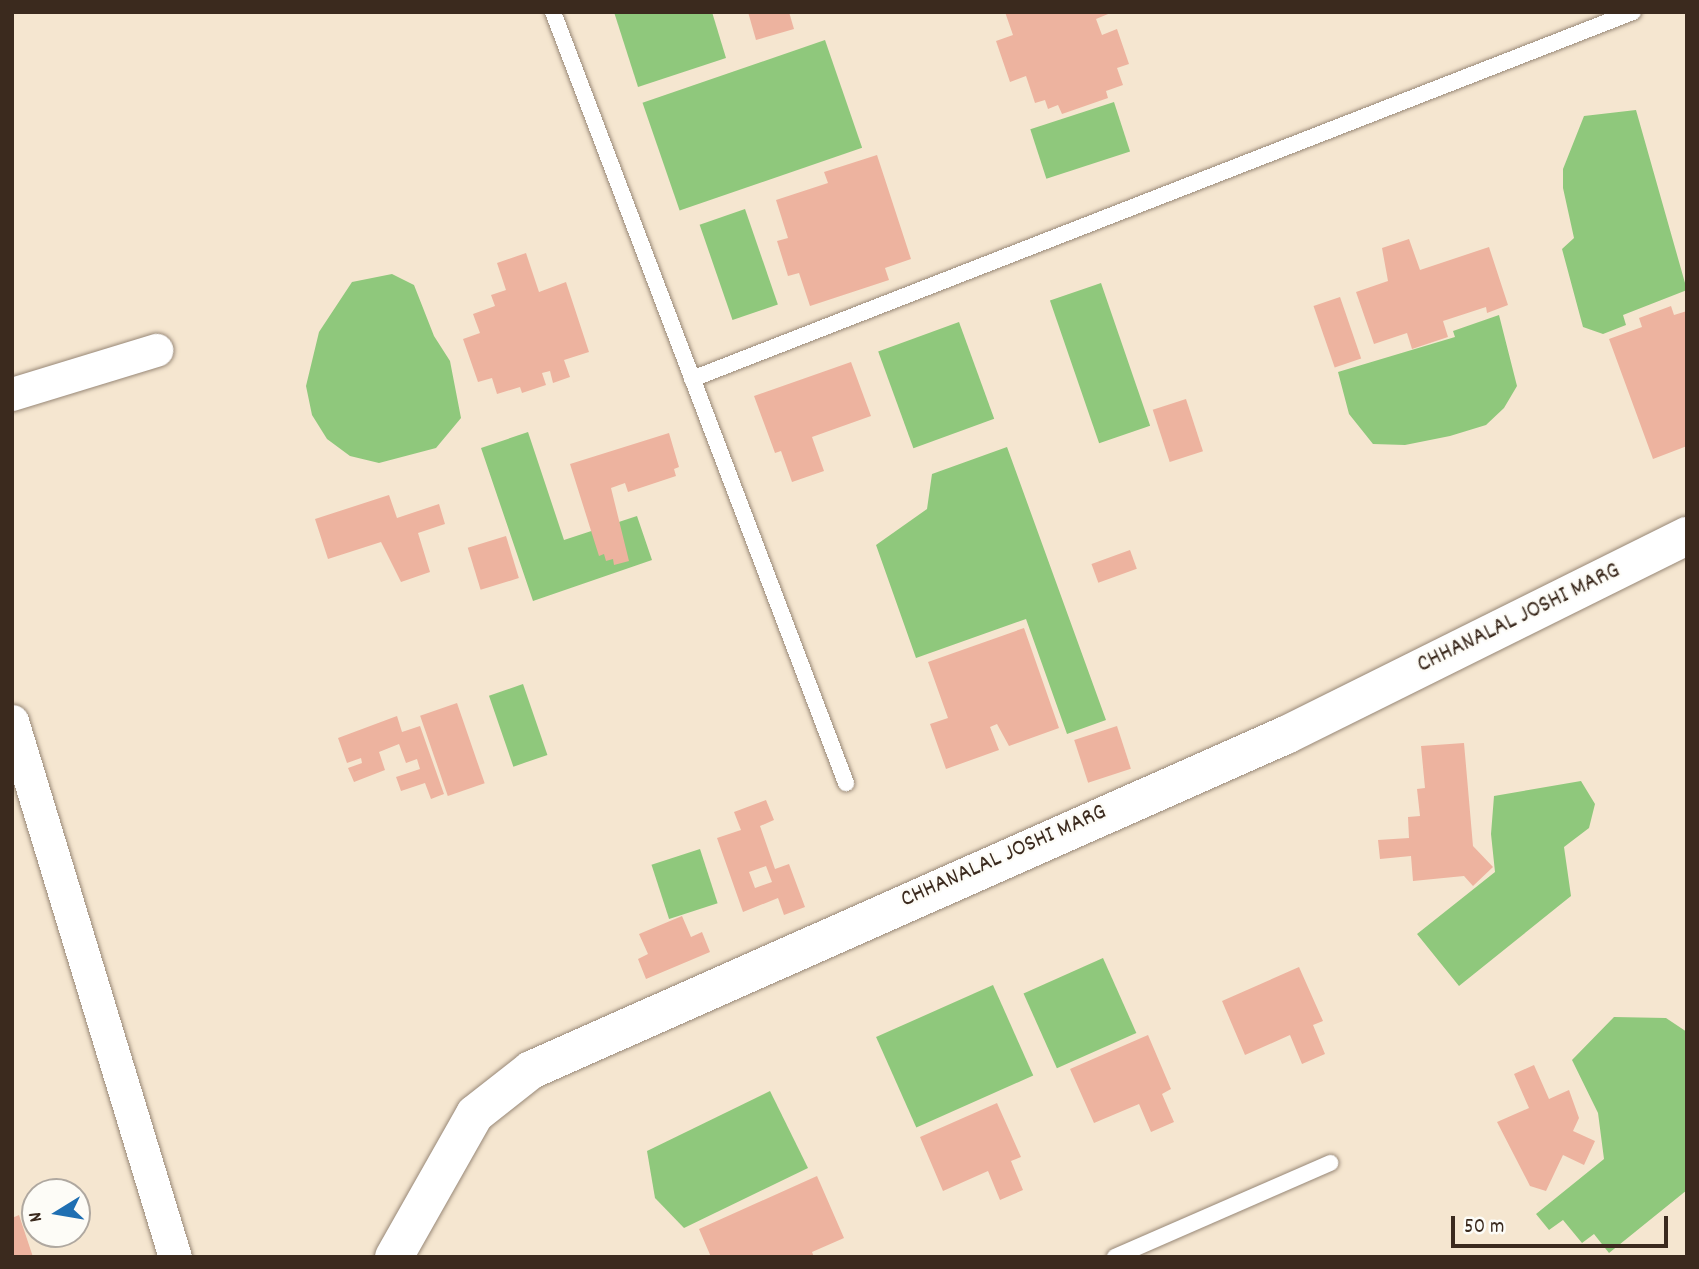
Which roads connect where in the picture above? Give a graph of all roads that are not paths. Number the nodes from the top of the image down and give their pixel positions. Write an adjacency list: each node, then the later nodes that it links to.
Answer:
1 (553, 12): 4 (lane)
2 (1633, 12): 4 (lane)
3 (156, 350): 5 (street)
4 (692, 379): 8 (lane)
5 (12, 394)
6 (1687, 536): 11 (street, CHHANALAL JOSHI MARG)
7 (12, 721): 10 (street)
8 (846, 783)
9 (1330, 1163): 12 (lane)
10 (175, 1257)
11 (394, 1257)
12 (1115, 1257)

